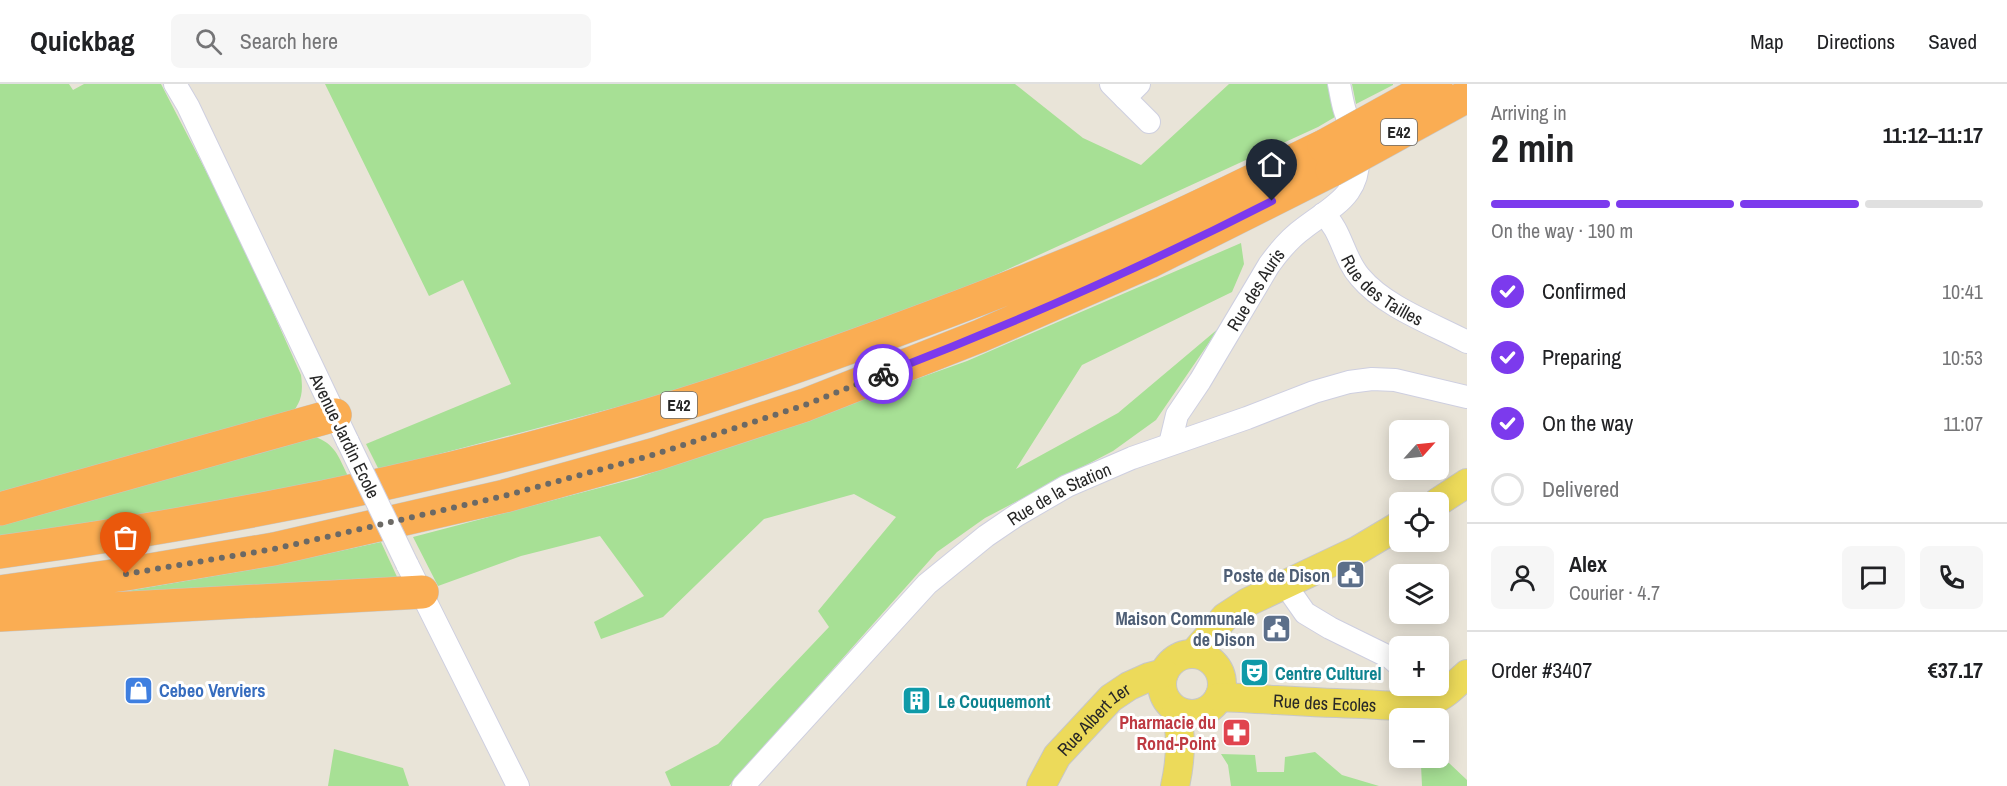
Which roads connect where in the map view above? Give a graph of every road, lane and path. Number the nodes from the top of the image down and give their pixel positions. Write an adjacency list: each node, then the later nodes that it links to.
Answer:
1 (176, 84): 11 (street, Avenue Jardin Ecole)
2 (1339, 84): 8 (street, Rue des Auris)
3 (1436, 84): 7 (highway, E42, bridge)
4 (1125, 89): 6 (street)
5 (1467, 96): 7 (highway, E42, bridge)
6 (1149, 122)
7 (1328, 158): 17 (highway, E42); 20 (highway, E42)
8 (1323, 214): 9 (street, Rue des Tailles); 12 (street, Rue des Auris)
9 (1467, 342)
10 (1467, 397): 12 (street, Rue de la Station)
11 (341, 429): 15 (highway); 18 (street, Avenue Jardin Ecole, bridge)
12 (1170, 444): 30 (street, Rue de la Station)
13 (1467, 483): 14 (main road)
14 (1449, 495)
15 (0, 509)
16 (1389, 532): 19 (main road)
17 (0, 552)
18 (414, 578): 21 (highway); 29 (street, Avenue Jardin Ecole)
19 (1284, 583): 22 (main road); 23 (street)
20 (0, 592)
21 (0, 615)
22 (1193, 654): 24 (main road); 27 (main road)
23 (1389, 657)
24 (1164, 673): 27 (main road); 31 (main road, Rue Albert 1er)
25 (1467, 674): 26 (main road, Rue des Ecoles)
26 (1402, 699): 27 (main road, Rue des Ecoles)
27 (1199, 706): 28 (main road)
28 (1178, 774)
29 (518, 786)
30 (743, 786)
31 (1041, 786)

